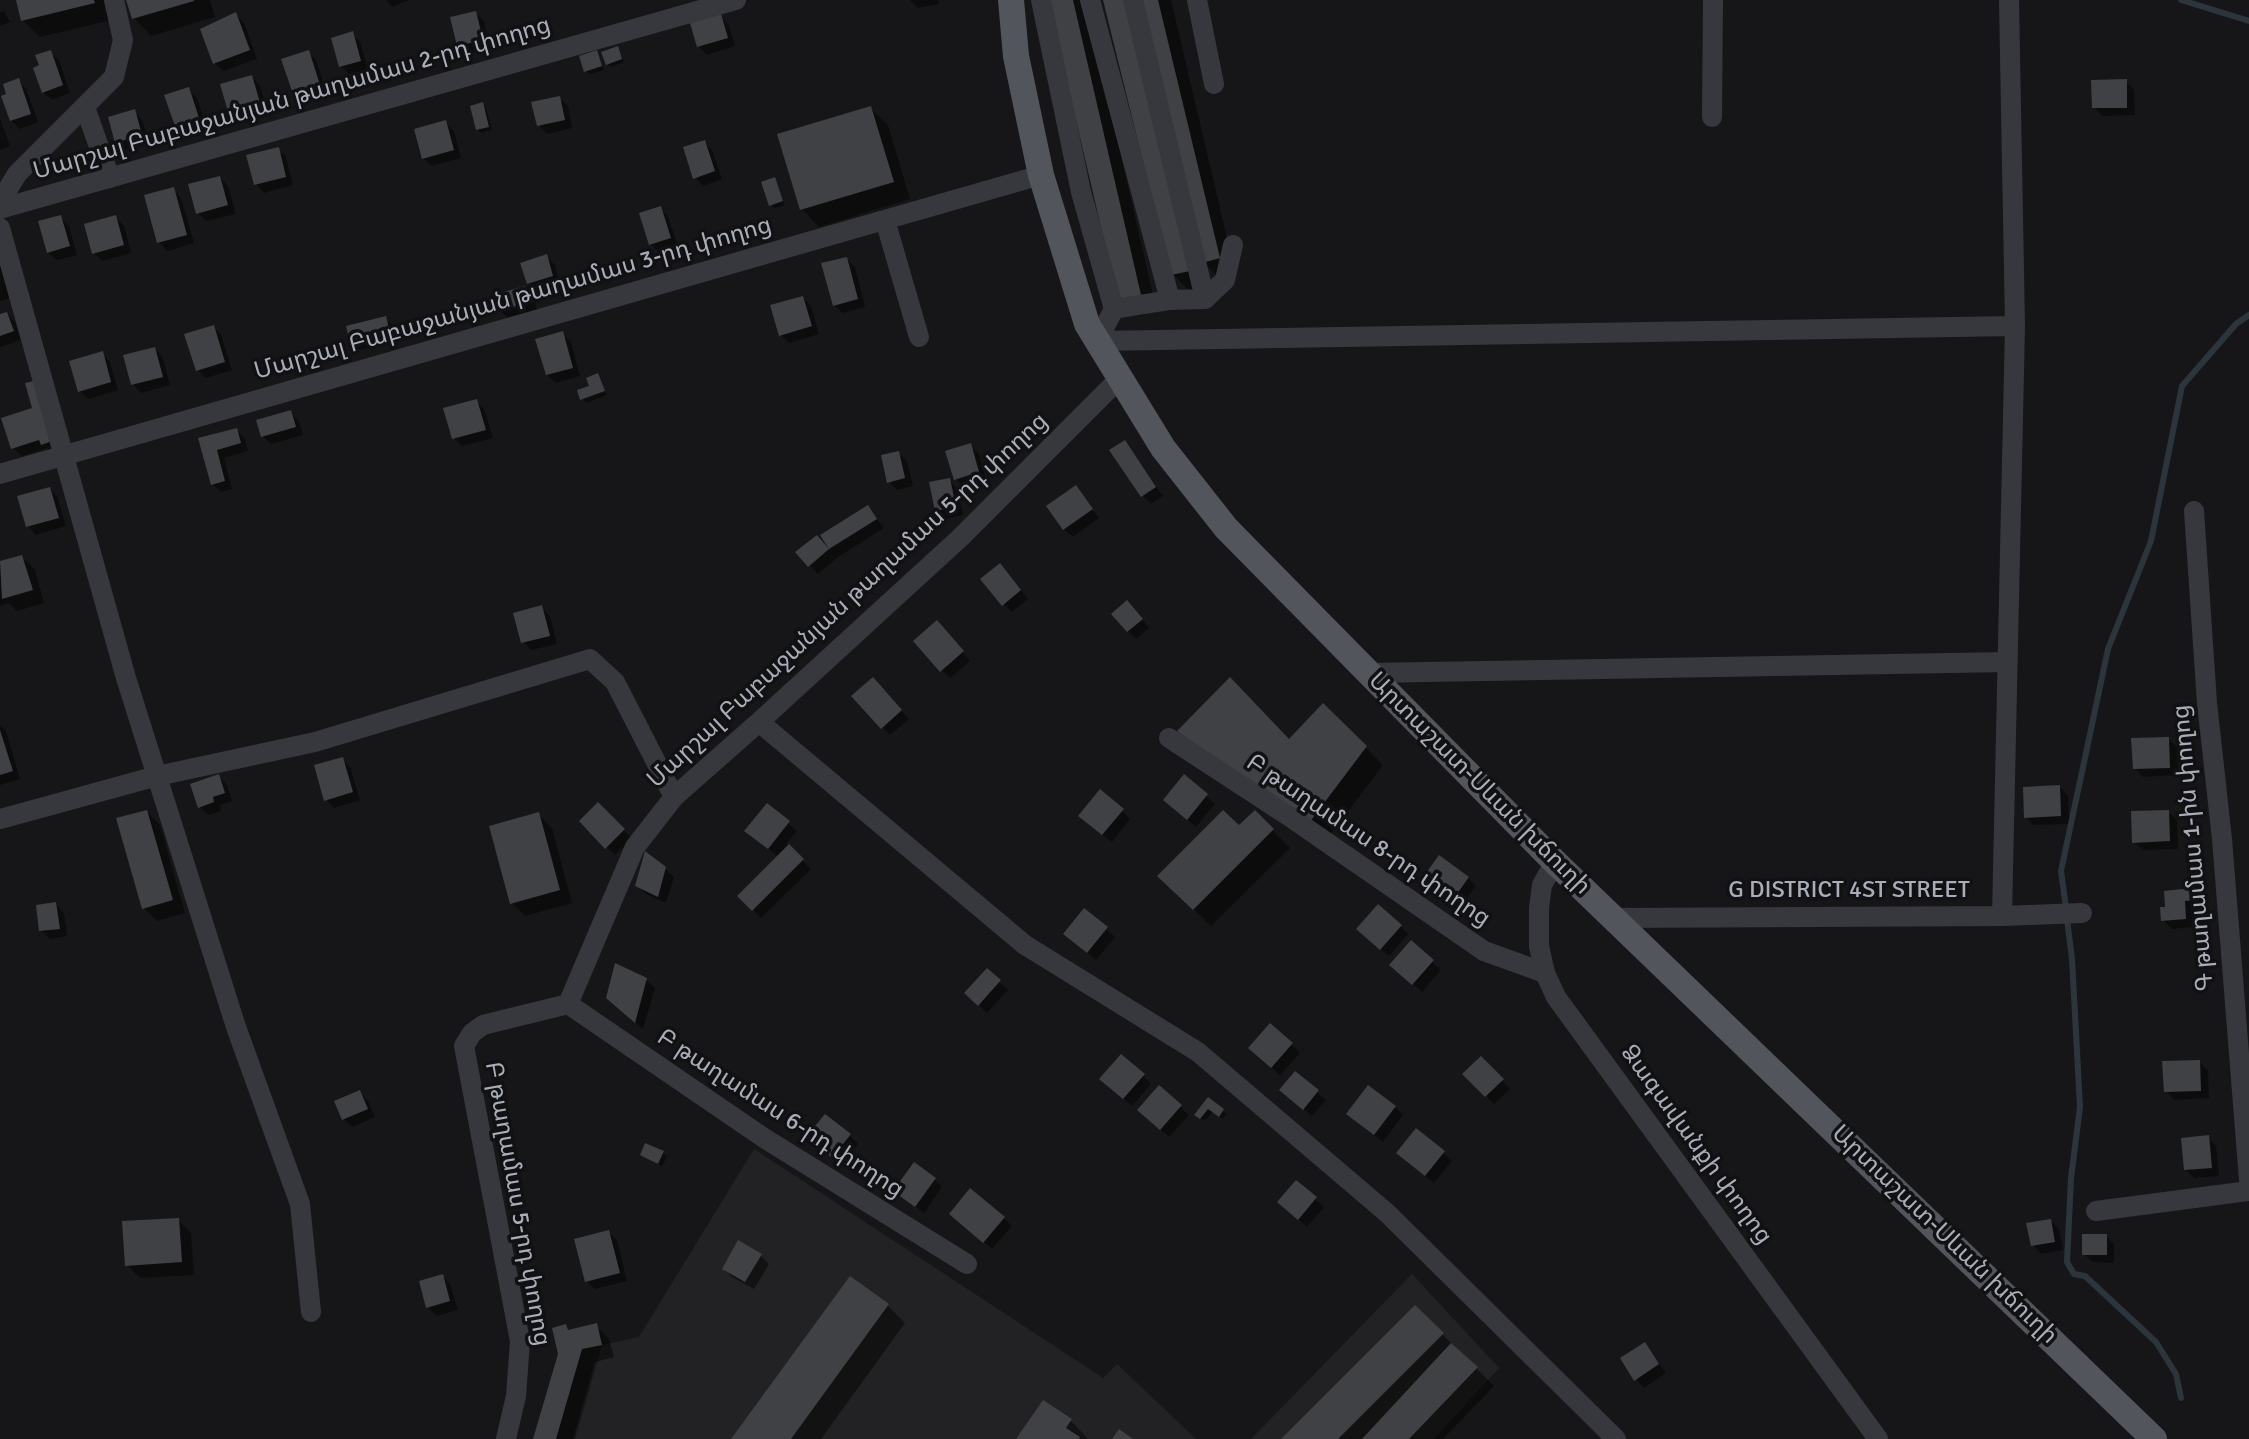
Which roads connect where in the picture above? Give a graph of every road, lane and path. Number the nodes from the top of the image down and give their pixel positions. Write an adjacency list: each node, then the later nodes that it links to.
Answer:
1 (114, 0): 11 (street)
2 (736, 0): 14 (street, Մարշալ Բաբաջանյան թաղամաս 2-րդ փողոց)
3 (1011, 0): 13 (main road, Արտաշատ-Սևան խճուղի)
4 (1041, 0): 22 (street)
5 (1090, 0): 21 (street)
6 (1133, 0): 20 (street)
7 (1197, 0): 10 (street)
8 (1713, 0): 12 (street)
9 (2009, 0): 23 (street)
10 (1214, 84)
11 (85, 107): 14 (street); 15 (street)
12 (1712, 117)
13 (1041, 175): 17 (street, Մարշալ Բաբաջանյան թաղամաս 3-րդ փողոց); 25 (main road, Արտաշատ-Սևան խճուղի)
14 (110, 178): 16 (street, Մարշալ Բաբաջանյան թաղամաս 2-րդ փողոց)
15 (0, 202)
16 (0, 209)
17 (885, 220): 24 (street); 27 (street, Մարշալ Բաբաջանյան թաղամաս 3-րդ փողոց)
18 (0, 228): 27 (street)
19 (1233, 245): 20 (street)
20 (1205, 299): 21 (street)
21 (1170, 300): 22 (street)
22 (1114, 309): 25 (street)
23 (2015, 326): 25 (street); 30 (street)
24 (919, 337)
25 (1097, 341): 26 (main road, Արտաշատ-Սևան խճուղի)
26 (1120, 378): 31 (main road, Արտաշատ-Սևան խճուղի); 32 (street, Մարշալ Բաբաջանյան թաղամաս 5-րդ փողոց)
27 (65, 455): 28 (street, Մարշալ Բաբաջանյան թաղամաս 3-րդ փողոց); 34 (street)
28 (0, 474)
29 (2194, 511): 43 (street, Գ թաղամաս 1-ին փողոց)
30 (2008, 662): 31 (street); 39 (street)
31 (1368, 673): 37 (main road, Արտաշատ-Սևան խճուղի)
32 (759, 722): 35 (street, Մարշալ Բաբաջանյան թաղամաս 5-րդ փողոց); 49 (street)
33 (1169, 738): 41 (street, Բ թաղամաս 8-րդ փողոց)
34 (157, 776): 35 (street); 36 (street); 47 (street)
35 (674, 797): 42 (street, Մարշալ Բաբաջանյան թաղամաս 5-րդ փողոց)
36 (0, 819)
37 (1555, 862): 40 (main road, Արտաշատ-Սևան խճուղի); 41 (street, Ձագավանքի փողոց)
38 (2082, 913): 39 (street, G DISTRICT 4ST STREET)
39 (2002, 916): 40 (street, G DISTRICT 4ST STREET)
40 (1616, 918): 51 (main road, Արտաշատ-Սևան խճուղի)
41 (1545, 973): 50 (street, Ձագավանքի փողոց)
42 (568, 1004): 46 (street, Բ թաղամաս 6-րդ փողոց); 48 (street, Բ թաղամաս 5-րդ փողոց)
43 (2249, 1180)
44 (2249, 1191): 45 (street)
45 (2096, 1211)
46 (967, 1264)
47 (311, 1312)
48 (506, 1439)
49 (1616, 1439)
50 (1878, 1439)
51 (2154, 1439)

